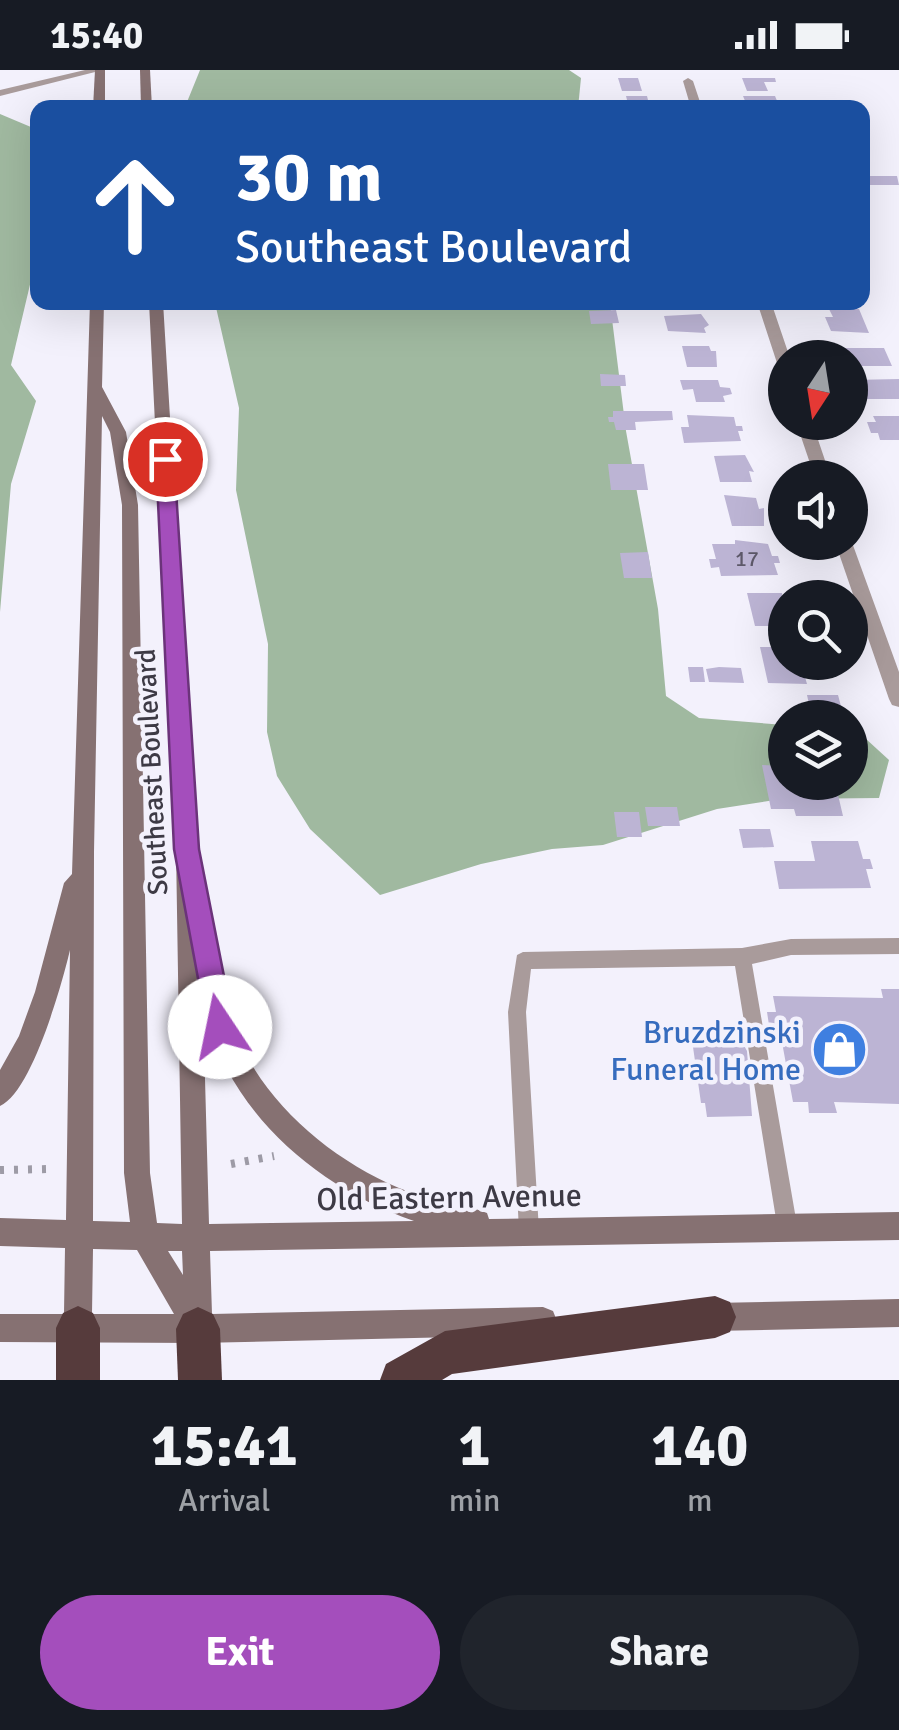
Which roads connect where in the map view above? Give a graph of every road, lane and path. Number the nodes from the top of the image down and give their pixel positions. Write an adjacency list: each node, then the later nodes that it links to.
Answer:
1 (99, 70): 4 (street); 5 (main road)
2 (145, 70): 6 (main road)
3 (688, 82): 7 (street)
4 (0, 93)
5 (98, 100)
6 (146, 100)
7 (695, 100)
8 (97, 310): 12 (main road, Southeast Boulevard)
9 (156, 310): 15 (main road, Southeast Boulevard)
10 (767, 310): 11 (street)
11 (776, 340)
12 (95, 387): 16 (main road, Southeast Boulevard); 29 (main road)
13 (850, 560): 14 (street)
14 (899, 698)
15 (187, 849): 26 (main road); 30 (main road, Southeast Boulevard)
16 (83, 852): 19 (main road); 28 (main road, Southeast Boulevard)
17 (899, 946): 18 (lane)
18 (742, 957): 24 (lane); 26 (lane)
19 (0, 1093)
20 (279, 1155): 21 (path)
21 (231, 1164)
22 (49, 1169): 23 (path)
23 (0, 1170)
24 (788, 1225): 25 (main road, Old Eastern Avenue); 26 (main road, Old Eastern Avenue)
25 (899, 1226)
26 (529, 1230): 30 (main road, Old Eastern Avenue)
27 (0, 1232): 28 (main road, Old Eastern Avenue)
28 (79, 1234): 29 (main road, Old Eastern Avenue); 34 (main road, Southeast Boulevard)
29 (144, 1237): 30 (main road, Old Eastern Avenue); 35 (main road)
30 (196, 1238): 35 (main road, Southeast Boulevard)
31 (899, 1313): 32 (main road)
32 (715, 1317): 35 (main road); 38 (highway)
33 (0, 1328): 34 (main road)
34 (78, 1328): 35 (main road); 36 (highway)
35 (198, 1329): 37 (highway)
36 (78, 1380)
37 (200, 1380)
38 (402, 1380)

